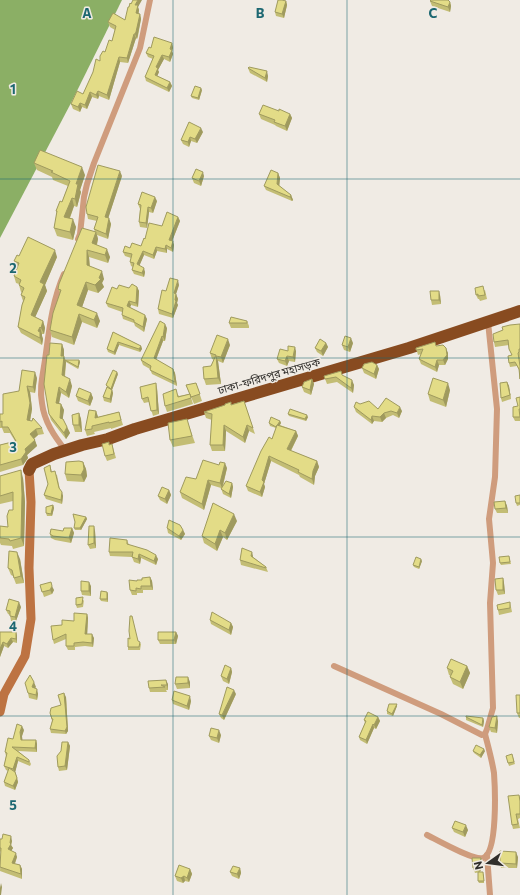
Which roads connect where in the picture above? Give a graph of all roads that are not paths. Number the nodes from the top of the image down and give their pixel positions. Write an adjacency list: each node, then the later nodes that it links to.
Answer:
1 (150, 0): 2 (street)
2 (75, 249)
3 (67, 267): 6 (street)
4 (520, 311): 5 (highway, ঢাকা-ফরিদপুর মহাসড়ক)
5 (488, 322): 6 (highway, ঢাকা-ফরিদপুর মহাসড়ক); 11 (street)
6 (66, 451): 7 (highway, ঢাকা-ফরিদপুর মহাসড়ক)
7 (26, 471): 9 (street)
8 (334, 666): 11 (street)
9 (2, 698): 10 (street)
10 (0, 712)
11 (485, 734): 13 (street)
12 (427, 835): 13 (street)
13 (487, 855): 14 (street)
14 (490, 895)

